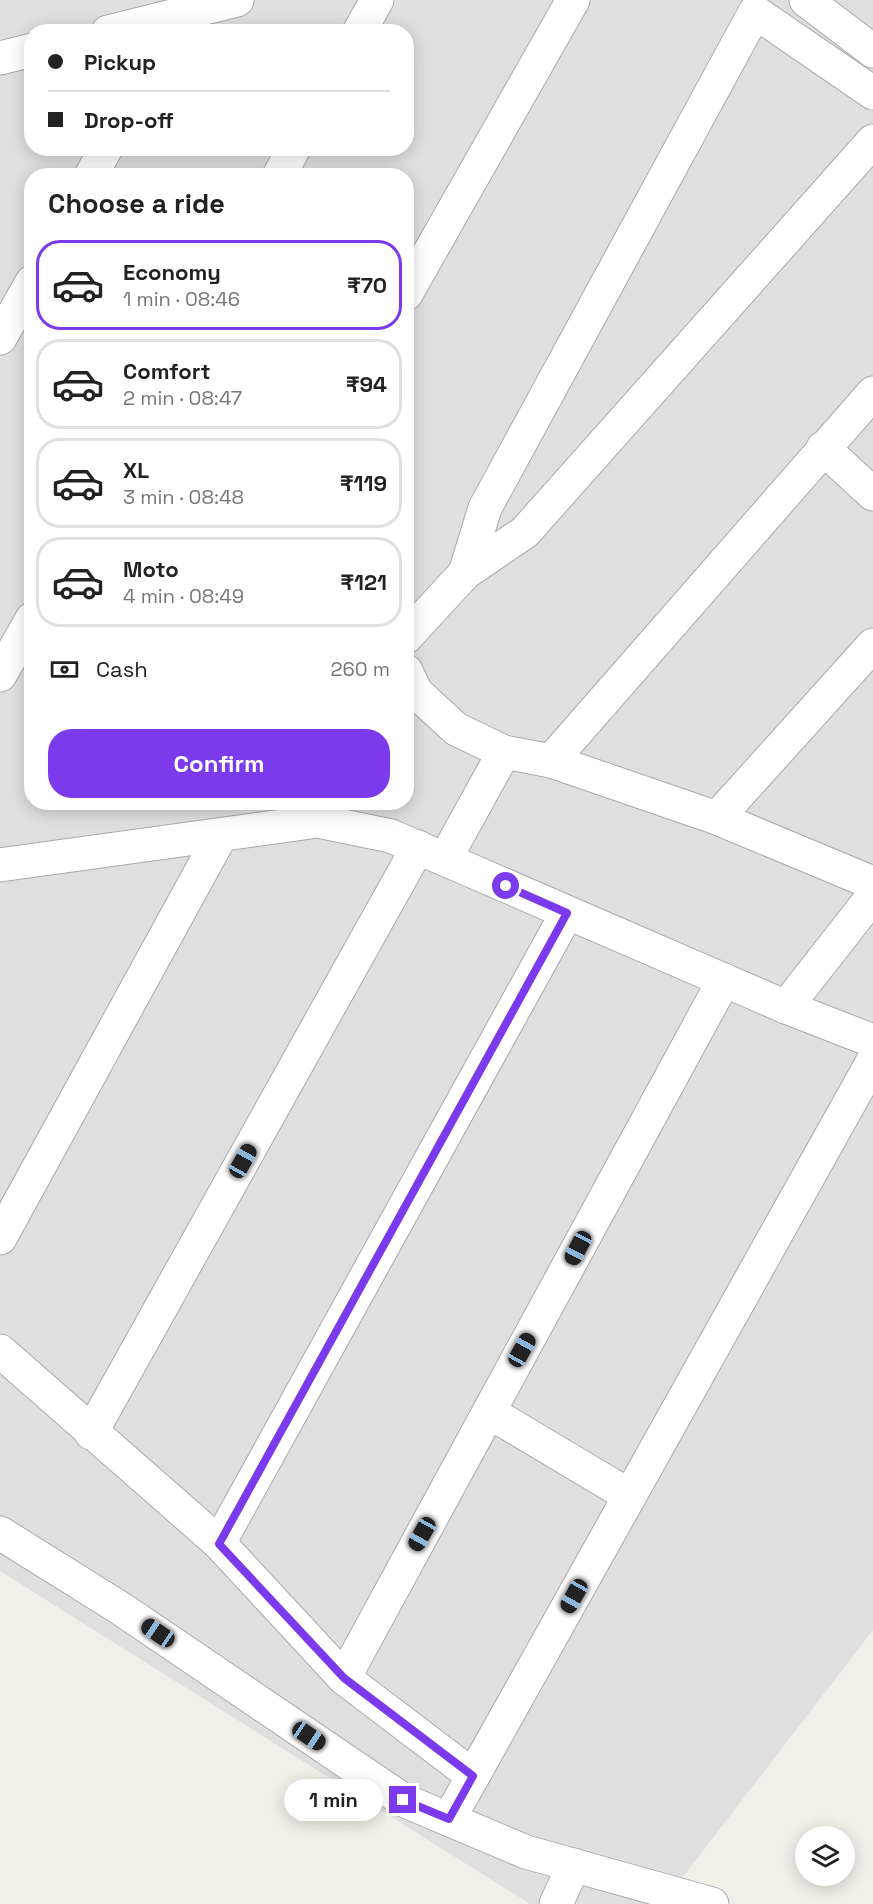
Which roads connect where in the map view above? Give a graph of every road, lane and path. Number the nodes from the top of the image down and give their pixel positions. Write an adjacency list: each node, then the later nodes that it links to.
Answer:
1 (237, 0): 5 (street)
2 (377, 0): 6 (street)
3 (573, 0): 12 (street)
4 (806, 0): 7 (street)
5 (176, 23)
6 (364, 24)
7 (873, 51)
8 (24, 52): 9 (street)
9 (0, 58)
10 (873, 93): 18 (street)
11 (873, 141): 18 (street)
12 (414, 280)
13 (24, 296): 14 (street)
14 (0, 338)
15 (873, 393): 16 (street)
16 (823, 448): 17 (street); 25 (street)
17 (873, 494)
18 (465, 573): 19 (street)
19 (414, 628)
20 (24, 633): 22 (street)
21 (873, 645): 26 (street)
22 (0, 675)
23 (414, 688): 24 (street)
24 (504, 752): 25 (street); 28 (street)
25 (551, 761): 26 (street)
26 (717, 818): 30 (street)
27 (221, 835): 28 (street); 29 (street); 37 (street)
28 (432, 853): 32 (street); 40 (street)
29 (2, 868)
30 (873, 883)
31 (873, 896): 34 (street)
32 (567, 913): 33 (street); 43 (street)
33 (724, 981): 34 (street); 39 (street)
34 (786, 1008): 35 (street)
35 (873, 1041)
36 (873, 1061): 41 (street)
37 (0, 1238)
38 (0, 1351): 40 (street)
39 (489, 1412): 41 (street); 44 (street)
40 (92, 1433): 43 (street)
41 (630, 1496): 45 (street)
42 (0, 1533): 46 (street)
43 (219, 1544): 44 (street)
44 (344, 1678): 45 (street)
45 (473, 1776): 46 (street)
46 (449, 1819): 47 (street)
47 (574, 1865): 48 (street); 49 (street)
48 (556, 1904)
49 (712, 1904)

